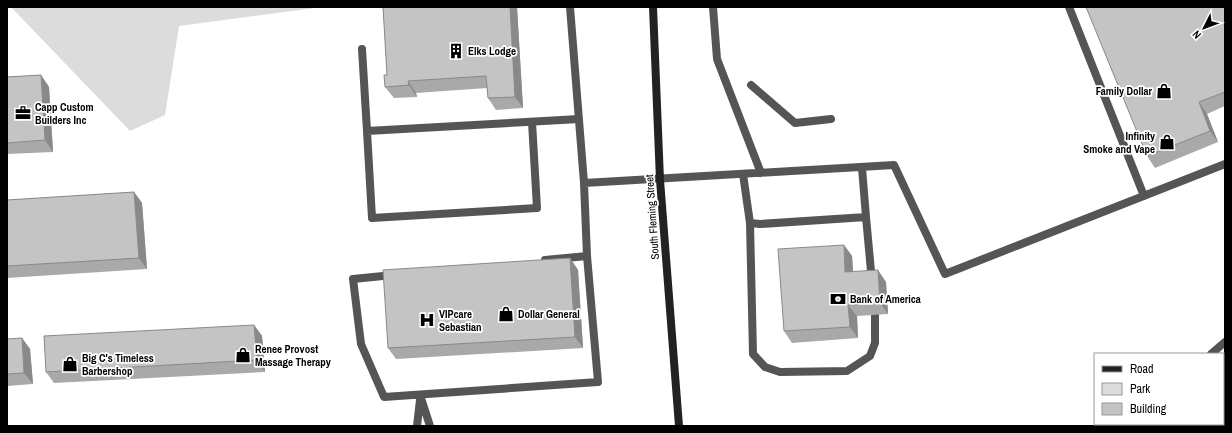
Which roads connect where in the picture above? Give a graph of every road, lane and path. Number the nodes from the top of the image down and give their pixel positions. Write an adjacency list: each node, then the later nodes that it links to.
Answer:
1 (570, 7): 7 (lane)
2 (653, 7): 15 (street, South Fleming Street)
3 (713, 7): 13 (lane)
4 (1069, 7): 17 (lane)
5 (362, 48): 10 (lane)
6 (751, 85): 8 (lane)
7 (579, 119): 9 (lane); 16 (lane)
8 (832, 119)
9 (532, 122): 10 (lane); 10 (lane)
10 (367, 132)
11 (1225, 164): 17 (lane)
12 (862, 168): 13 (lane); 17 (lane); 18 (lane)
13 (762, 173): 14 (lane)
14 (743, 174): 15 (lane); 19 (lane)
15 (660, 180): 16 (lane); 30 (street, South Fleming Street)
16 (584, 183): 20 (lane)
17 (1144, 196)
18 (866, 217): 19 (lane); 23 (lane)
19 (750, 223): 24 (lane)
20 (587, 256): 21 (lane); 27 (lane)
21 (533, 262)
22 (400, 275): 27 (lane)
23 (872, 282)
24 (875, 315)
25 (1225, 342): 26 (lane)
26 (1212, 353)
27 (420, 395): 28 (lane); 29 (lane)
28 (417, 426)
29 (430, 426)
30 (679, 426)

